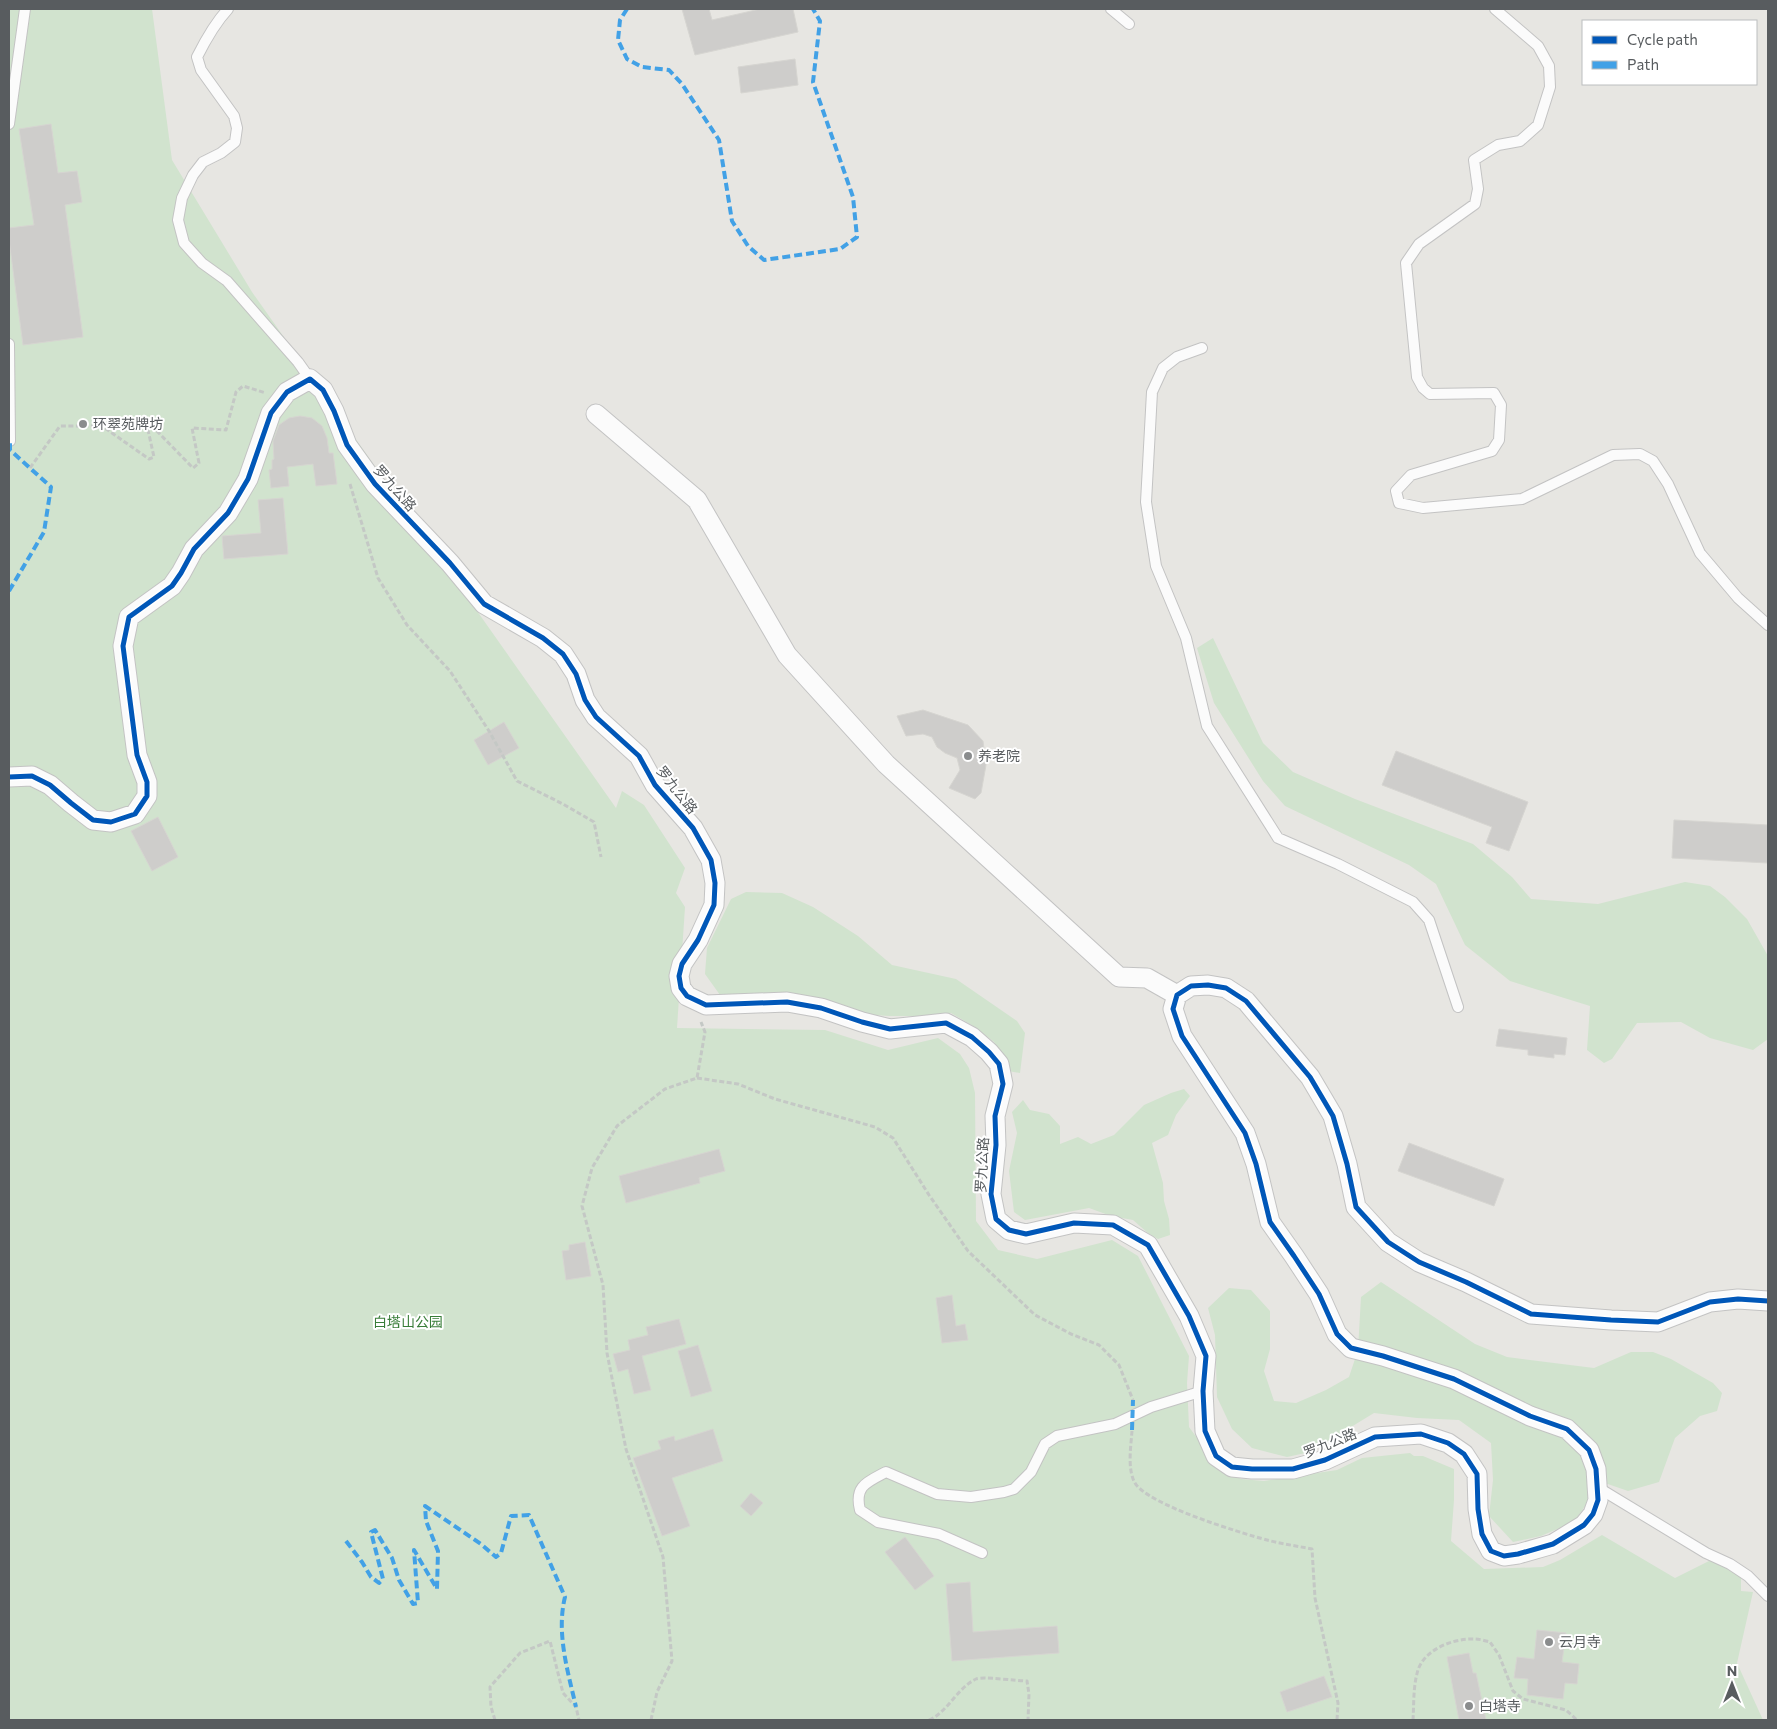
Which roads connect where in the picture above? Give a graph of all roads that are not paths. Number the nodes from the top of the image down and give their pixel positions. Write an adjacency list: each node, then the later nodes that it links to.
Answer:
1 (25, 9): 6 (lane)
2 (228, 9): 9 (lane, 罗九公路)
3 (1111, 9): 5 (lane)
4 (1495, 9): 12 (lane)
5 (1129, 24)
6 (9, 124)
7 (9, 344): 11 (lane)
8 (1202, 348): 15 (lane)
9 (310, 379): 13 (street); 17 (street, 罗九公路)
10 (596, 414): 14 (street)
11 (10, 441)
12 (1768, 625)
13 (9, 777)
14 (1177, 995): 16 (street); 18 (street, 罗九公路)
15 (1458, 1007)
16 (1768, 1301)
17 (1203, 1392): 18 (street, 罗九公路); 19 (lane)
18 (1598, 1488): 20 (lane)
19 (982, 1553)
20 (1768, 1596)

